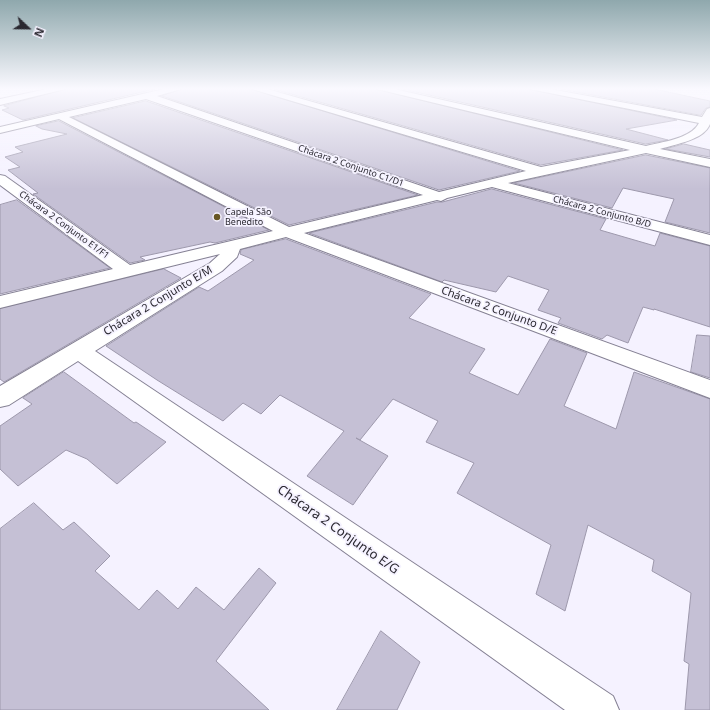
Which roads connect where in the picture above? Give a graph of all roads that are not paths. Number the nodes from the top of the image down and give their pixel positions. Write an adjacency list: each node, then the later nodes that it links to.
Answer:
1 (34, 122): 7 (street)
2 (72, 122): 14 (street, Chácara 2 Conjunto D/E)
3 (223, 122): 13 (street, Chácara 2 Conjunto C1/D1)
4 (368, 122): 10 (street)
5 (523, 122): 8 (street)
6 (705, 122): 8 (street)
7 (0, 130)
8 (646, 150): 9 (street); 10 (street)
9 (710, 163)
10 (541, 172): 12 (street)
11 (0, 179): 17 (street, Chácara 2 Conjunto E1/F1)
12 (494, 184): 13 (street); 15 (street, Chácara 2 Conjunto B/D)
13 (441, 197): 14 (street)
14 (289, 233): 16 (street); 20 (street, Chácara 2 Conjunto D/E)
15 (710, 240)
16 (232, 247): 17 (street); 19 (street, Chácara 2 Conjunto E/M)
17 (128, 272): 18 (street)
18 (0, 302)
19 (78, 350): 21 (street, Chácara 2 Conjunto E/M); 22 (street, Chácara 2 Conjunto E/G)
20 (710, 389)
21 (0, 398)
22 (599, 710)

